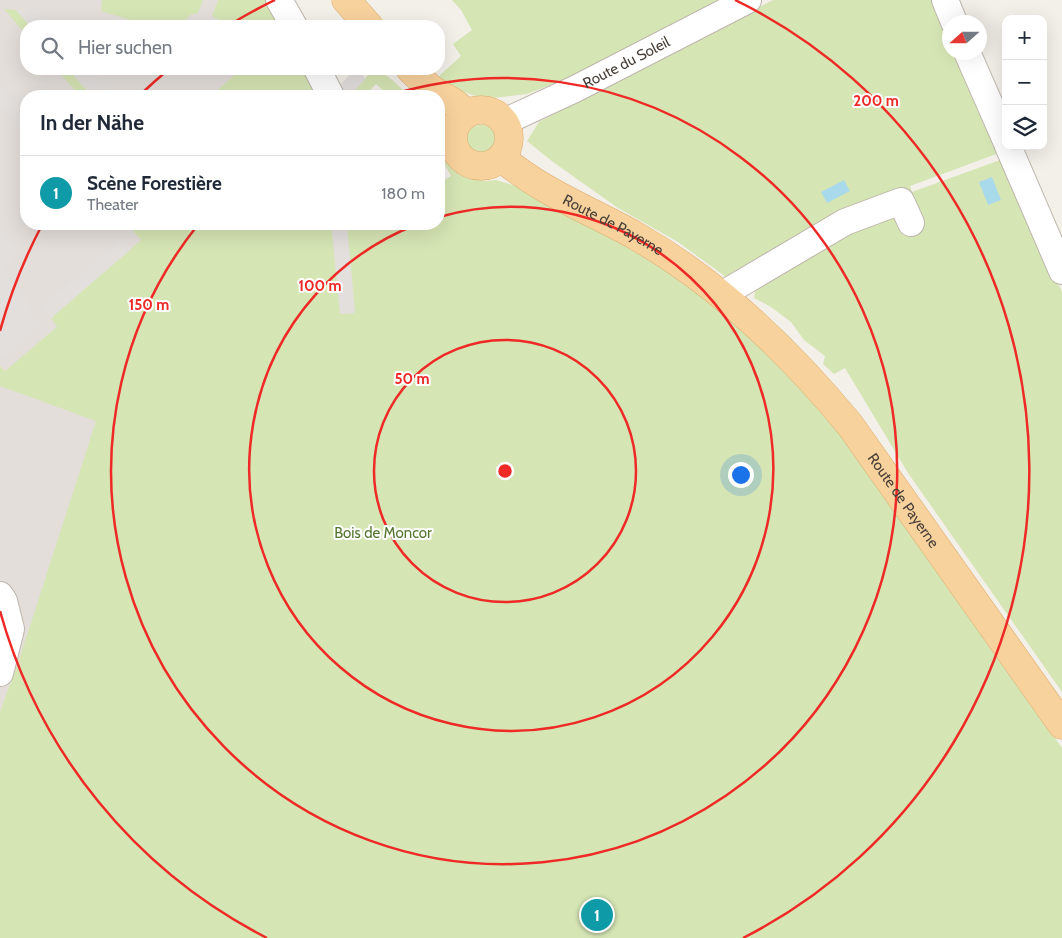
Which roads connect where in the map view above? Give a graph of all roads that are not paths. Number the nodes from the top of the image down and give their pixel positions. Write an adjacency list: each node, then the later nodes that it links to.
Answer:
1 (279, 0): 7 (street)
2 (329, 0): 8 (main road)
3 (346, 0): 9 (main road)
4 (748, 0): 19 (street, Route du Soleil)
5 (945, 0): 6 (street)
6 (951, 15)
7 (291, 20)
8 (345, 20)
9 (364, 20)
10 (971, 60): 20 (street)
11 (320, 75): 14 (street)
12 (397, 75): 15 (main road)
13 (417, 75): 16 (main road)
14 (329, 90)
15 (413, 90)
16 (434, 90)
17 (445, 97): 18 (main road)
18 (453, 121): 19 (main road); 22 (main road)
19 (504, 122): 22 (main road)
20 (1002, 132)
21 (1010, 150): 24 (street)
22 (502, 158): 25 (main road, Route de Payerne)
23 (911, 223): 25 (street)
24 (1062, 271)
25 (723, 294): 28 (main road, Route de Payerne)
26 (0, 595): 27 (street)
27 (0, 673)
28 (1062, 725)

